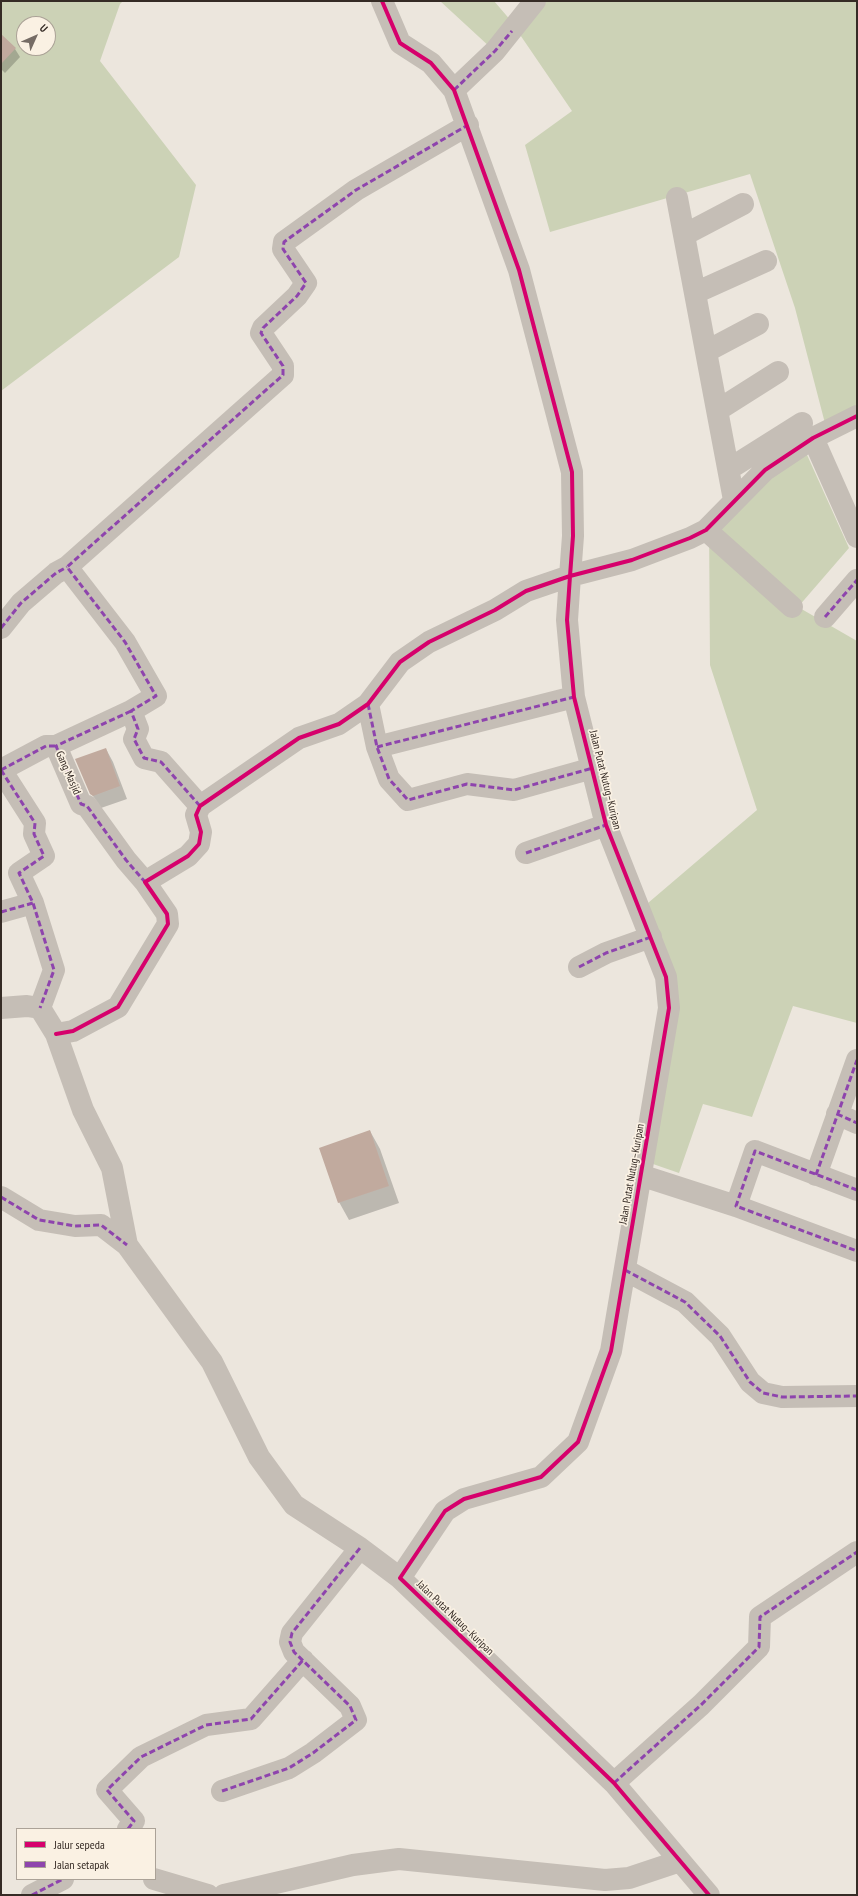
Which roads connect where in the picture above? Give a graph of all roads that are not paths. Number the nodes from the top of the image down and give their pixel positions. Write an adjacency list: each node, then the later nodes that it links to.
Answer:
1 (382, 1): 3 (street, Jalan Putat Nutug–Kuripan)
2 (535, 1): 3 (street)
3 (454, 90): 4 (street, Jalan Putat Nutug–Kuripan)
4 (468, 125): 20 (street); 21 (street, Jalan Putat Nutug–Kuripan)
5 (677, 198): 7 (street)
6 (743, 204): 7 (street)
7 (684, 234): 9 (street)
8 (766, 261): 9 (street)
9 (695, 293): 11 (street)
10 (758, 324): 11 (street)
11 (707, 351): 13 (street)
12 (778, 372): 13 (street)
13 (718, 410): 16 (street)
14 (857, 416): 15 (street)
15 (808, 430): 16 (street); 17 (street); 19 (street)
16 (729, 468): 17 (street)
17 (734, 500): 18 (street)
18 (706, 530): 21 (street); 23 (street)
19 (857, 537)
20 (67, 567): 25 (street); 28 (street, Gang Masjid)
21 (570, 576): 26 (street, Jalan Putat Nutug–Kuripan); 27 (street)
22 (857, 580): 24 (street)
23 (792, 607)
24 (825, 617)
25 (1, 628)
26 (574, 697): 30 (street); 31 (street, Jalan Putat Nutug–Kuripan)
27 (368, 704): 30 (street); 33 (street)
28 (131, 711): 29 (street, Gang Masjid); 33 (street)
29 (56, 746): 32 (street); 36 (street, Gang Masjid)
30 (377, 747): 31 (street)
31 (593, 768): 34 (street, Jalan Putat Nutug–Kuripan)
32 (1, 770): 37 (street)
33 (200, 806): 36 (street)
34 (606, 825): 35 (street); 39 (street, Jalan Putat Nutug–Kuripan)
35 (526, 853)
36 (145, 882): 43 (street, Gang Masjid)
37 (33, 903): 38 (street); 42 (street)
38 (1, 912)
39 (651, 937): 40 (street); 47 (street, Jalan Putat Nutug–Kuripan)
40 (579, 967)
41 (1, 1008): 42 (street)
42 (40, 1008): 43 (street)
43 (56, 1034): 52 (street)
44 (857, 1060): 45 (street)
45 (837, 1114): 46 (street); 48 (street)
46 (857, 1123)
47 (640, 1175): 51 (street); 54 (street, Jalan Putat Nutug–Kuripan)
48 (816, 1175): 49 (street); 51 (street)
49 (857, 1190)
50 (1, 1197): 52 (street)
51 (736, 1206): 53 (street)
52 (127, 1245): 56 (street)
53 (857, 1251)
54 (625, 1270): 55 (street); 58 (street, Jalan Putat Nutug–Kuripan)
55 (857, 1396)
56 (360, 1548): 58 (street); 59 (street)
57 (857, 1552): 60 (street)
58 (400, 1578): 60 (street, Jalan Putat Nutug–Kuripan)
59 (303, 1660): 61 (street); 62 (street)
60 (614, 1783): 63 (street, Jalan Putat Nutug–Kuripan)
61 (222, 1792)
62 (129, 1828)
63 (680, 1862): 68 (street); 69 (street, Jalan Putat Nutug–Kuripan)
64 (61, 1880): 66 (street)
65 (156, 1880): 67 (street)
66 (32, 1895)
67 (208, 1895)
68 (224, 1895)
69 (709, 1895)

